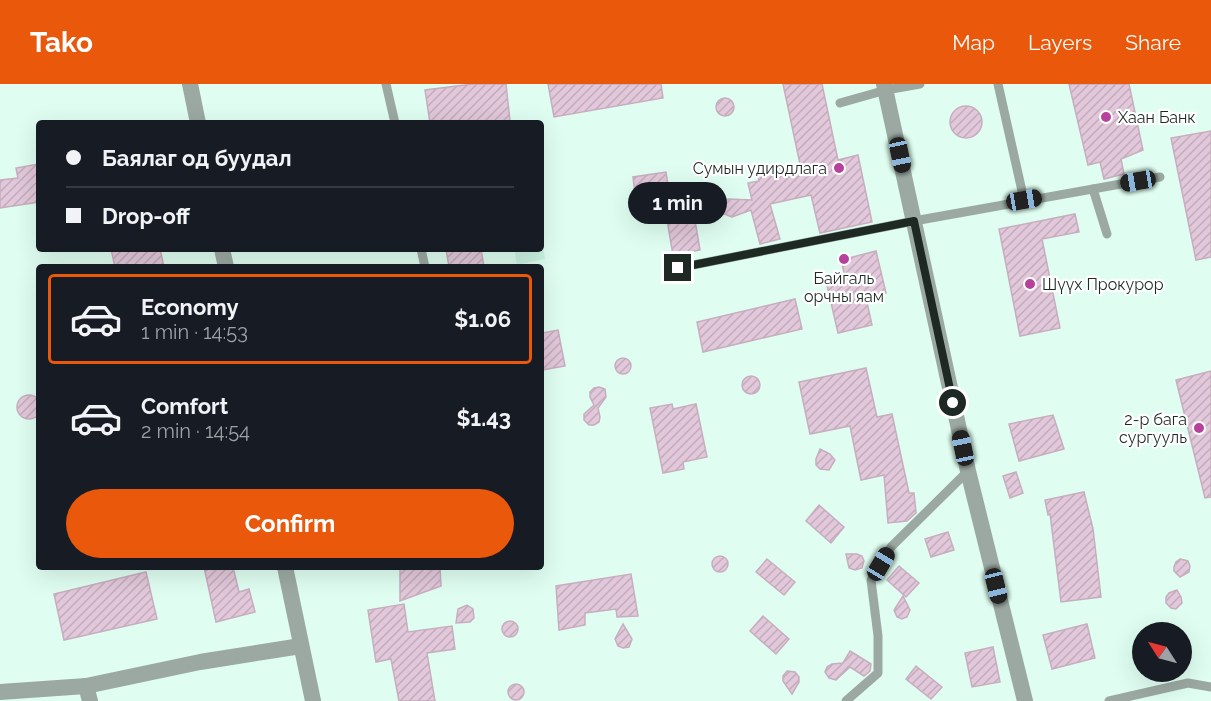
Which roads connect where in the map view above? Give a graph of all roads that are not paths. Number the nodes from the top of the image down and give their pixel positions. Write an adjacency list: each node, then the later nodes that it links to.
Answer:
1 (190, 84): 7 (street)
2 (387, 84): 8 (lane)
3 (920, 84): 5 (lane)
4 (998, 84): 11 (lane)
5 (885, 87): 6 (lane); 12 (street)
6 (840, 103)
7 (197, 120)
8 (394, 120)
9 (1160, 177): 10 (lane)
10 (1093, 189): 11 (lane); 13 (lane)
11 (1024, 200): 12 (lane)
12 (914, 221): 14 (lane); 15 (street)
13 (1107, 234)
14 (678, 268)
15 (968, 471): 22 (lane); 23 (street)
16 (286, 570): 17 (street)
17 (301, 646): 20 (street); 21 (street)
18 (1211, 687): 24 (lane)
19 (0, 692): 20 (street)
20 (88, 694)
21 (313, 701)
22 (846, 701)
23 (1025, 701)
24 (1108, 701)

